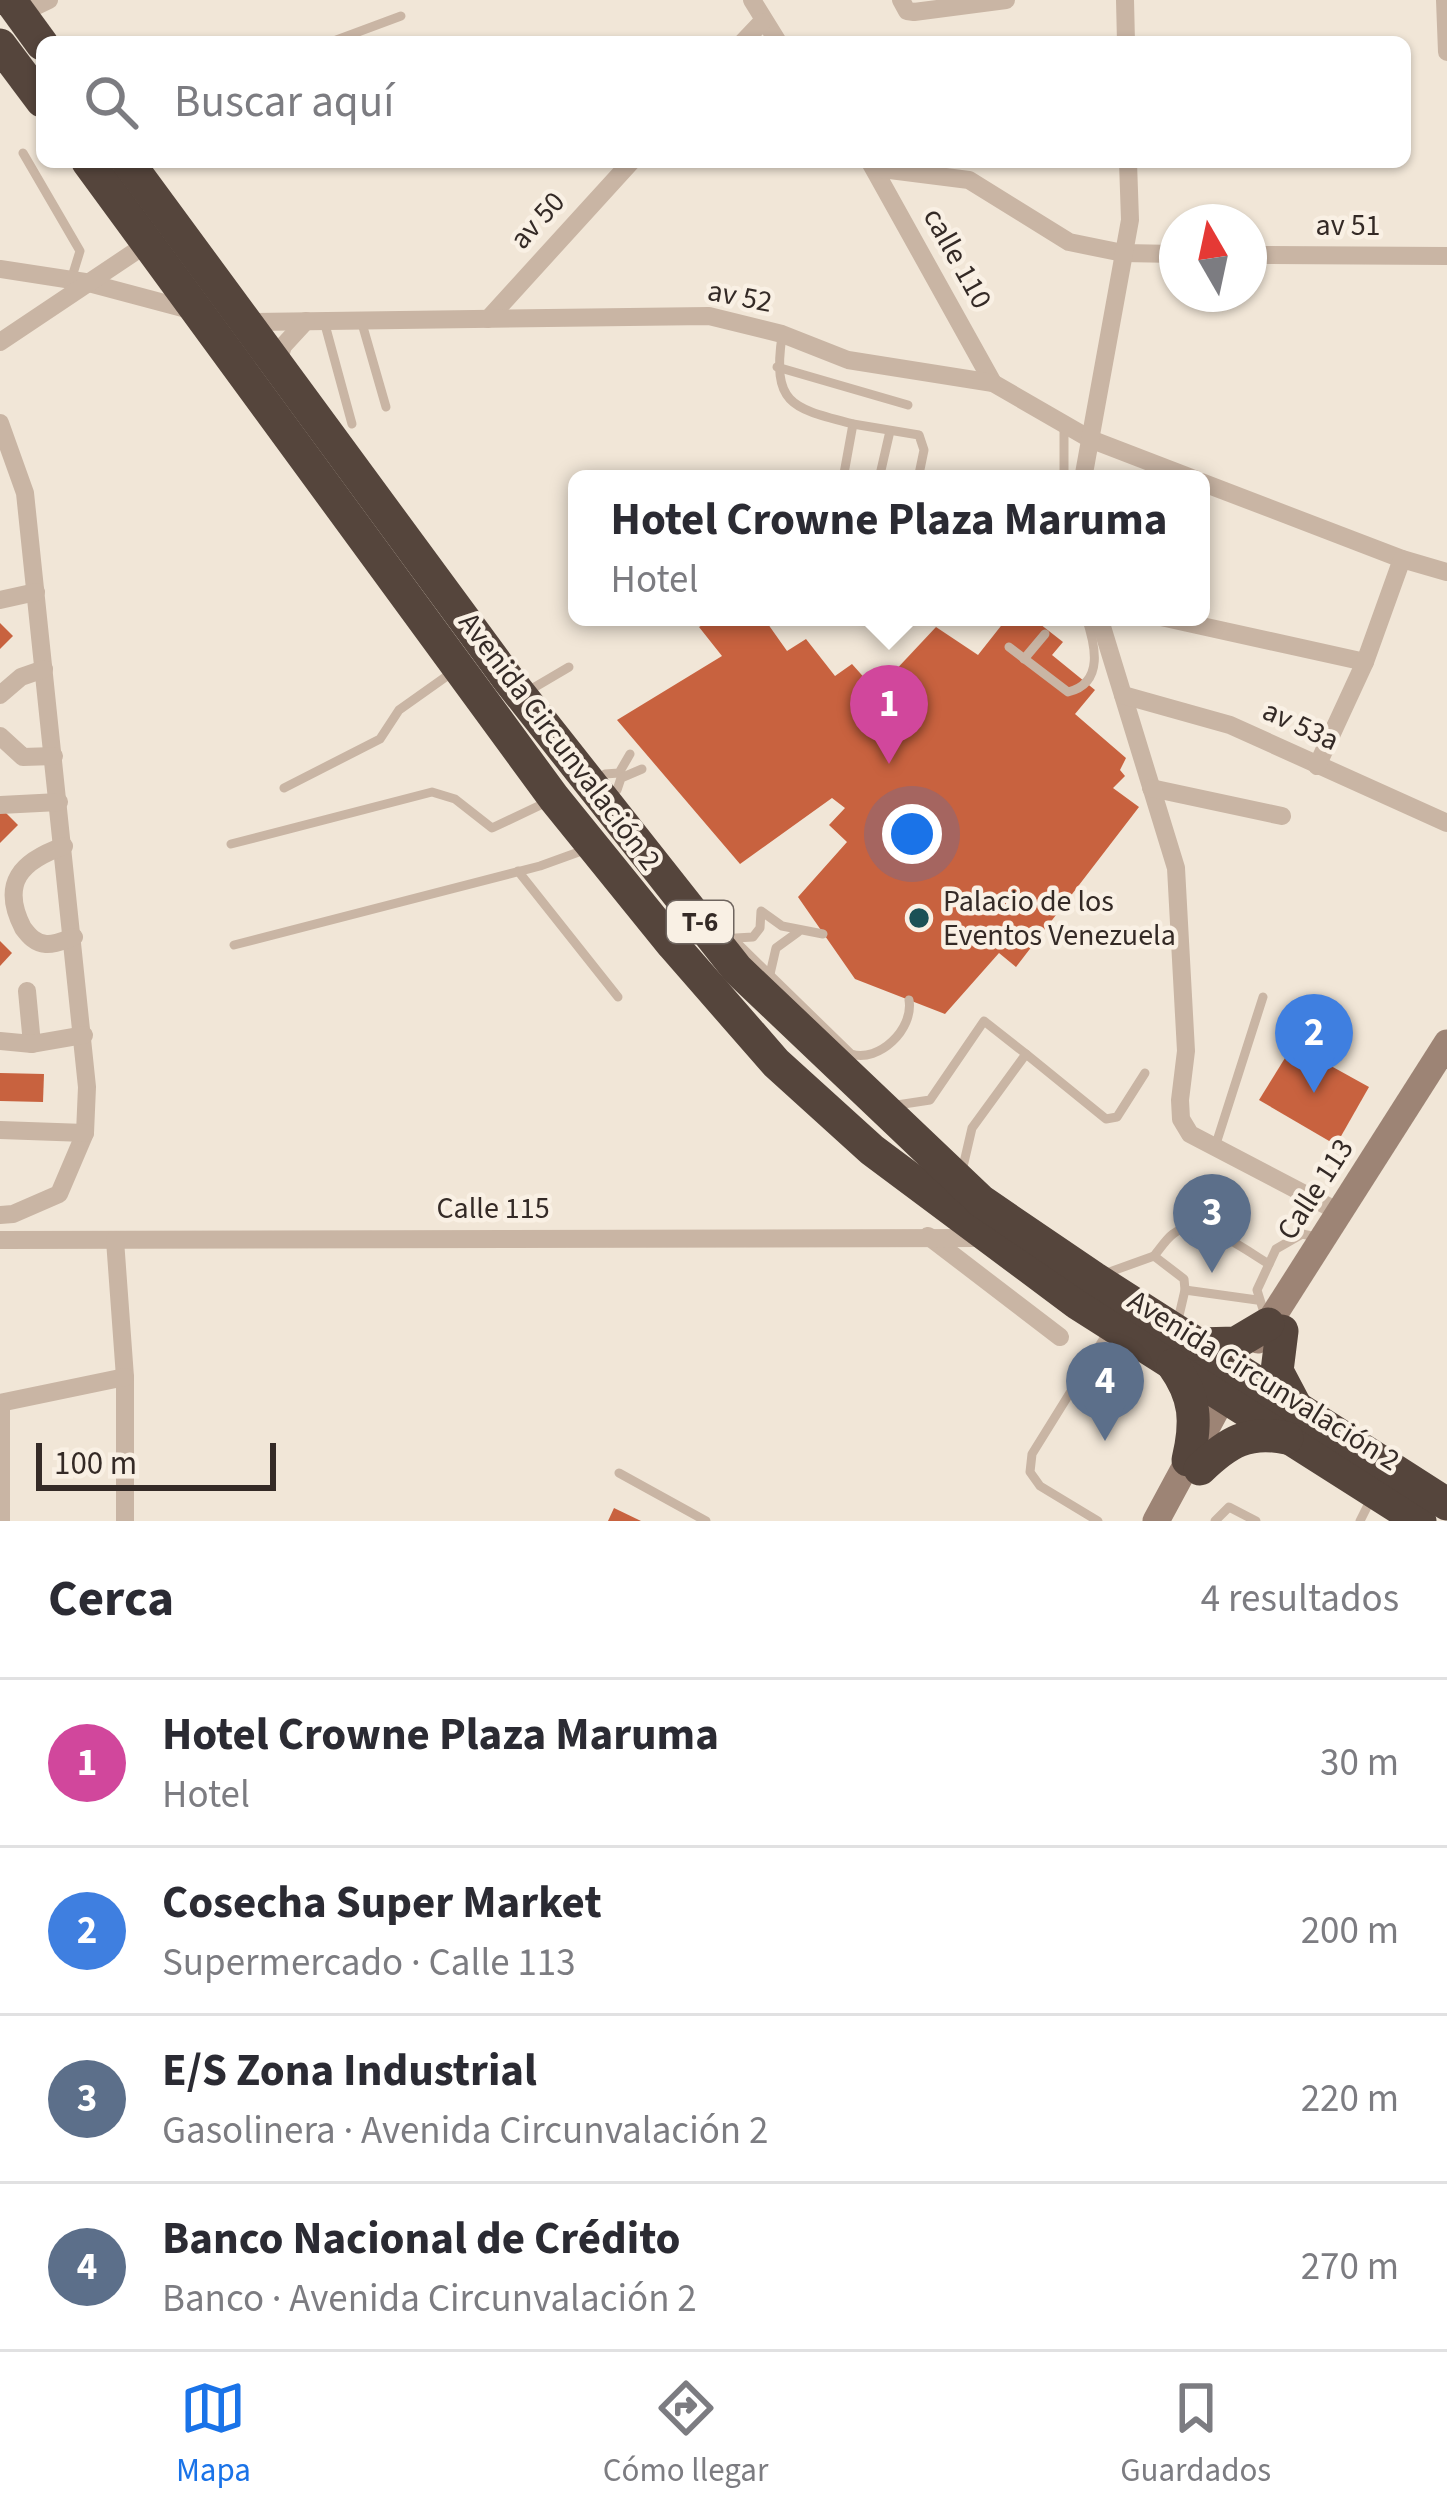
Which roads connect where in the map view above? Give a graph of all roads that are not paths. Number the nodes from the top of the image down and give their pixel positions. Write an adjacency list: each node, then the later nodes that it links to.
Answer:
1 (752, 0): 8 (street)
2 (901, 0): 3 (street)
3 (1002, 0)
4 (1125, 0): 13 (street)
5 (1445, 0): 15 (street)
6 (26, 5): 9 (highway)
7 (401, 16): 10 (lane)
8 (762, 22): 11 (street); 12 (street)
9 (39, 36)
10 (347, 36)
11 (749, 36)
12 (773, 36)
13 (1126, 36)
14 (0, 45): 16 (highway)
15 (1447, 52)
16 (36, 93)
17 (23, 153): 30 (lane)
18 (94, 168): 24 (highway, Avenida Circunvalación 2 / T-6)
19 (131, 168): 24 (highway, Avenida Circunvalación 2 / T-6)
20 (626, 168): 33 (street, av 50)
21 (874, 168): 40 (street, calle 110)
22 (891, 168): 25 (street)
23 (1129, 168): 25 (street)
24 (161, 234): 30 (street); 31 (highway, Avenida Circunvalación 2 / T-6); 35 (highway, Avenida Circunvalación 2 / T-6)
25 (1123, 253): 26 (street); 48 (street)
26 (1159, 254)
27 (1267, 255): 28 (street, av 51)
28 (1447, 256)
29 (0, 269): 30 (street)
30 (78, 281): 31 (street); 37 (street)
31 (200, 313): 69 (highway, Avenida Circunvalación 2 / T-6)
32 (360, 319): 33 (street, av 52); 34 (street, av 52); 42 (lane)
33 (488, 320): 36 (street, av 52)
34 (315, 321): 35 (street, av 52); 38 (street); 44 (lane)
35 (245, 322): 38 (highway, Avenida Circunvalación 2 / T-6)
36 (782, 334): 39 (lane); 40 (street, av 52)
37 (0, 342)
38 (277, 365): 108 (highway, Avenida Circunvalación 2 / T-6)
39 (777, 367): 41 (lane); 45 (lane)
40 (993, 383): 46 (street, av 52)
41 (908, 405)
42 (386, 407)
43 (0, 422): 49 (street)
44 (352, 424)
45 (853, 424): 47 (lane); 50 (lane)
46 (1064, 424): 48 (street, av 52); 53 (lane)
47 (890, 430): 51 (lane); 52 (lane)
48 (1090, 439): 54 (street); 55 (street, av 52)
49 (5, 447): 59 (street)
50 (845, 470)
51 (881, 470)
52 (919, 470)
53 (1064, 470)
54 (1084, 470)
55 (1171, 470)
56 (1210, 485): 57 (street, av 52)
57 (1402, 559): 58 (street, av 52); 67 (street)
58 (1447, 572)
59 (36, 592): 60 (street); 70 (street)
60 (0, 600)
61 (1088, 626): 66 (lane)
62 (1103, 626): 73 (street)
63 (1202, 626): 67 (street)
64 (1045, 634): 66 (lane)
65 (1009, 647): 66 (lane)
66 (1024, 659)
67 (1365, 662): 77 (street)
68 (569, 667): 71 (lane)
69 (459, 668): 80 (lane); 83 (highway, Avenida Circunvalación 2 / T-6)
70 (44, 669): 72 (street); 76 (street)
71 (535, 687)
72 (0, 695)
73 (1124, 695): 77 (street, av 53a); 81 (street)
74 (0, 736): 76 (street)
75 (630, 754): 79 (lane)
76 (54, 756): 84 (street)
77 (1317, 766): 87 (street, av 53a)
78 (642, 769): 82 (lane)
79 (605, 774)
80 (284, 788)
81 (1151, 788): 86 (street); 111 (street)
82 (617, 790)
83 (554, 798): 88 (lane); 90 (highway, Avenida Circunvalación 2 / T-6)
84 (59, 802): 85 (street); 89 (street)
85 (0, 806)
86 (1282, 816)
87 (1445, 816)
88 (231, 844)
89 (64, 846): 94 (street); 94 (street)
90 (592, 847): 91 (lane); 116 (highway, Avenida Circunvalación 2 / T-6)
91 (518, 872): 95 (lane); 98 (lane)
92 (798, 932): 93 (lane); 96 (lane); 96 (lane)
93 (823, 934)
94 (74, 937): 101 (street)
95 (234, 945)
96 (770, 974): 100 (lane)
97 (27, 991): 104 (street)
98 (618, 997)
99 (1263, 997): 111 (lane)
100 (908, 1000)
101 (84, 1035): 104 (street); 110 (street)
102 (0, 1041): 104 (street)
103 (1447, 1043): 113 (street, Calle 113)
104 (32, 1044)
105 (1026, 1054): 106 (lane); 108 (lane); 112 (lane)
106 (1144, 1072)
107 (1447, 1072): 124 (street, Calle 113)
108 (878, 1104): 112 (highway, Avenida Circunvalación 2 / T-6)
109 (0, 1130): 110 (street)
110 (86, 1133): 114 (street)
111 (1215, 1147): 113 (street)
112 (961, 1182): 122 (highway, Avenida Circunvalación 2 / T-6)
113 (1339, 1212): 117 (street, Calle 113)
114 (0, 1215)
115 (928, 1236): 116 (street, Calle 115); 119 (street, Calle 115); 126 (street)
116 (987, 1238): 125 (highway, Avenida Circunvalación 2 / T-6)
117 (1322, 1238): 121 (lane); 124 (street, Calle 113)
118 (0, 1240): 119 (street, Calle 115)
119 (115, 1240): 128 (street)
120 (1154, 1256): 121 (lane); 122 (lane); 123 (lane)
121 (1269, 1264): 124 (lane)
122 (1094, 1278): 127 (highway, Avenida Circunvalación 2 / T-6)
123 (1185, 1290): 124 (lane); 127 (lane)
124 (1269, 1318): 127 (highway); 129 (street, Calle 113); 131 (highway)
125 (1112, 1325): 127 (highway, Avenida Circunvalación 2 / T-6); 140 (lane)
126 (1060, 1337)
127 (1181, 1345): 129 (highway, Avenida Circunvalación 2 / T-6); 132 (highway)
128 (125, 1377): 130 (street); 138 (street)
129 (1237, 1388): 131 (highway, Avenida Circunvalación 2 / T-6); 132 (street, Calle 113)
130 (0, 1403): 134 (street)
131 (1292, 1423): 132 (highway); 135 (highway, Avenida Circunvalación 2 / T-6); 136 (highway, Avenida Circunvalación 2 / T-6)
132 (1194, 1464): 141 (street); 142 (street)
133 (619, 1473): 139 (lane)
134 (0, 1481): 137 (street)
135 (1447, 1504)
136 (1367, 1507): 145 (highway, Avenida Circunvalación 2 / T-6)
137 (1, 1521)
138 (124, 1521)
139 (706, 1521)
140 (1098, 1521)
141 (1156, 1521)
142 (1173, 1521)
143 (1215, 1521): 144 (lane)
144 (1256, 1521)
145 (1420, 1521)

